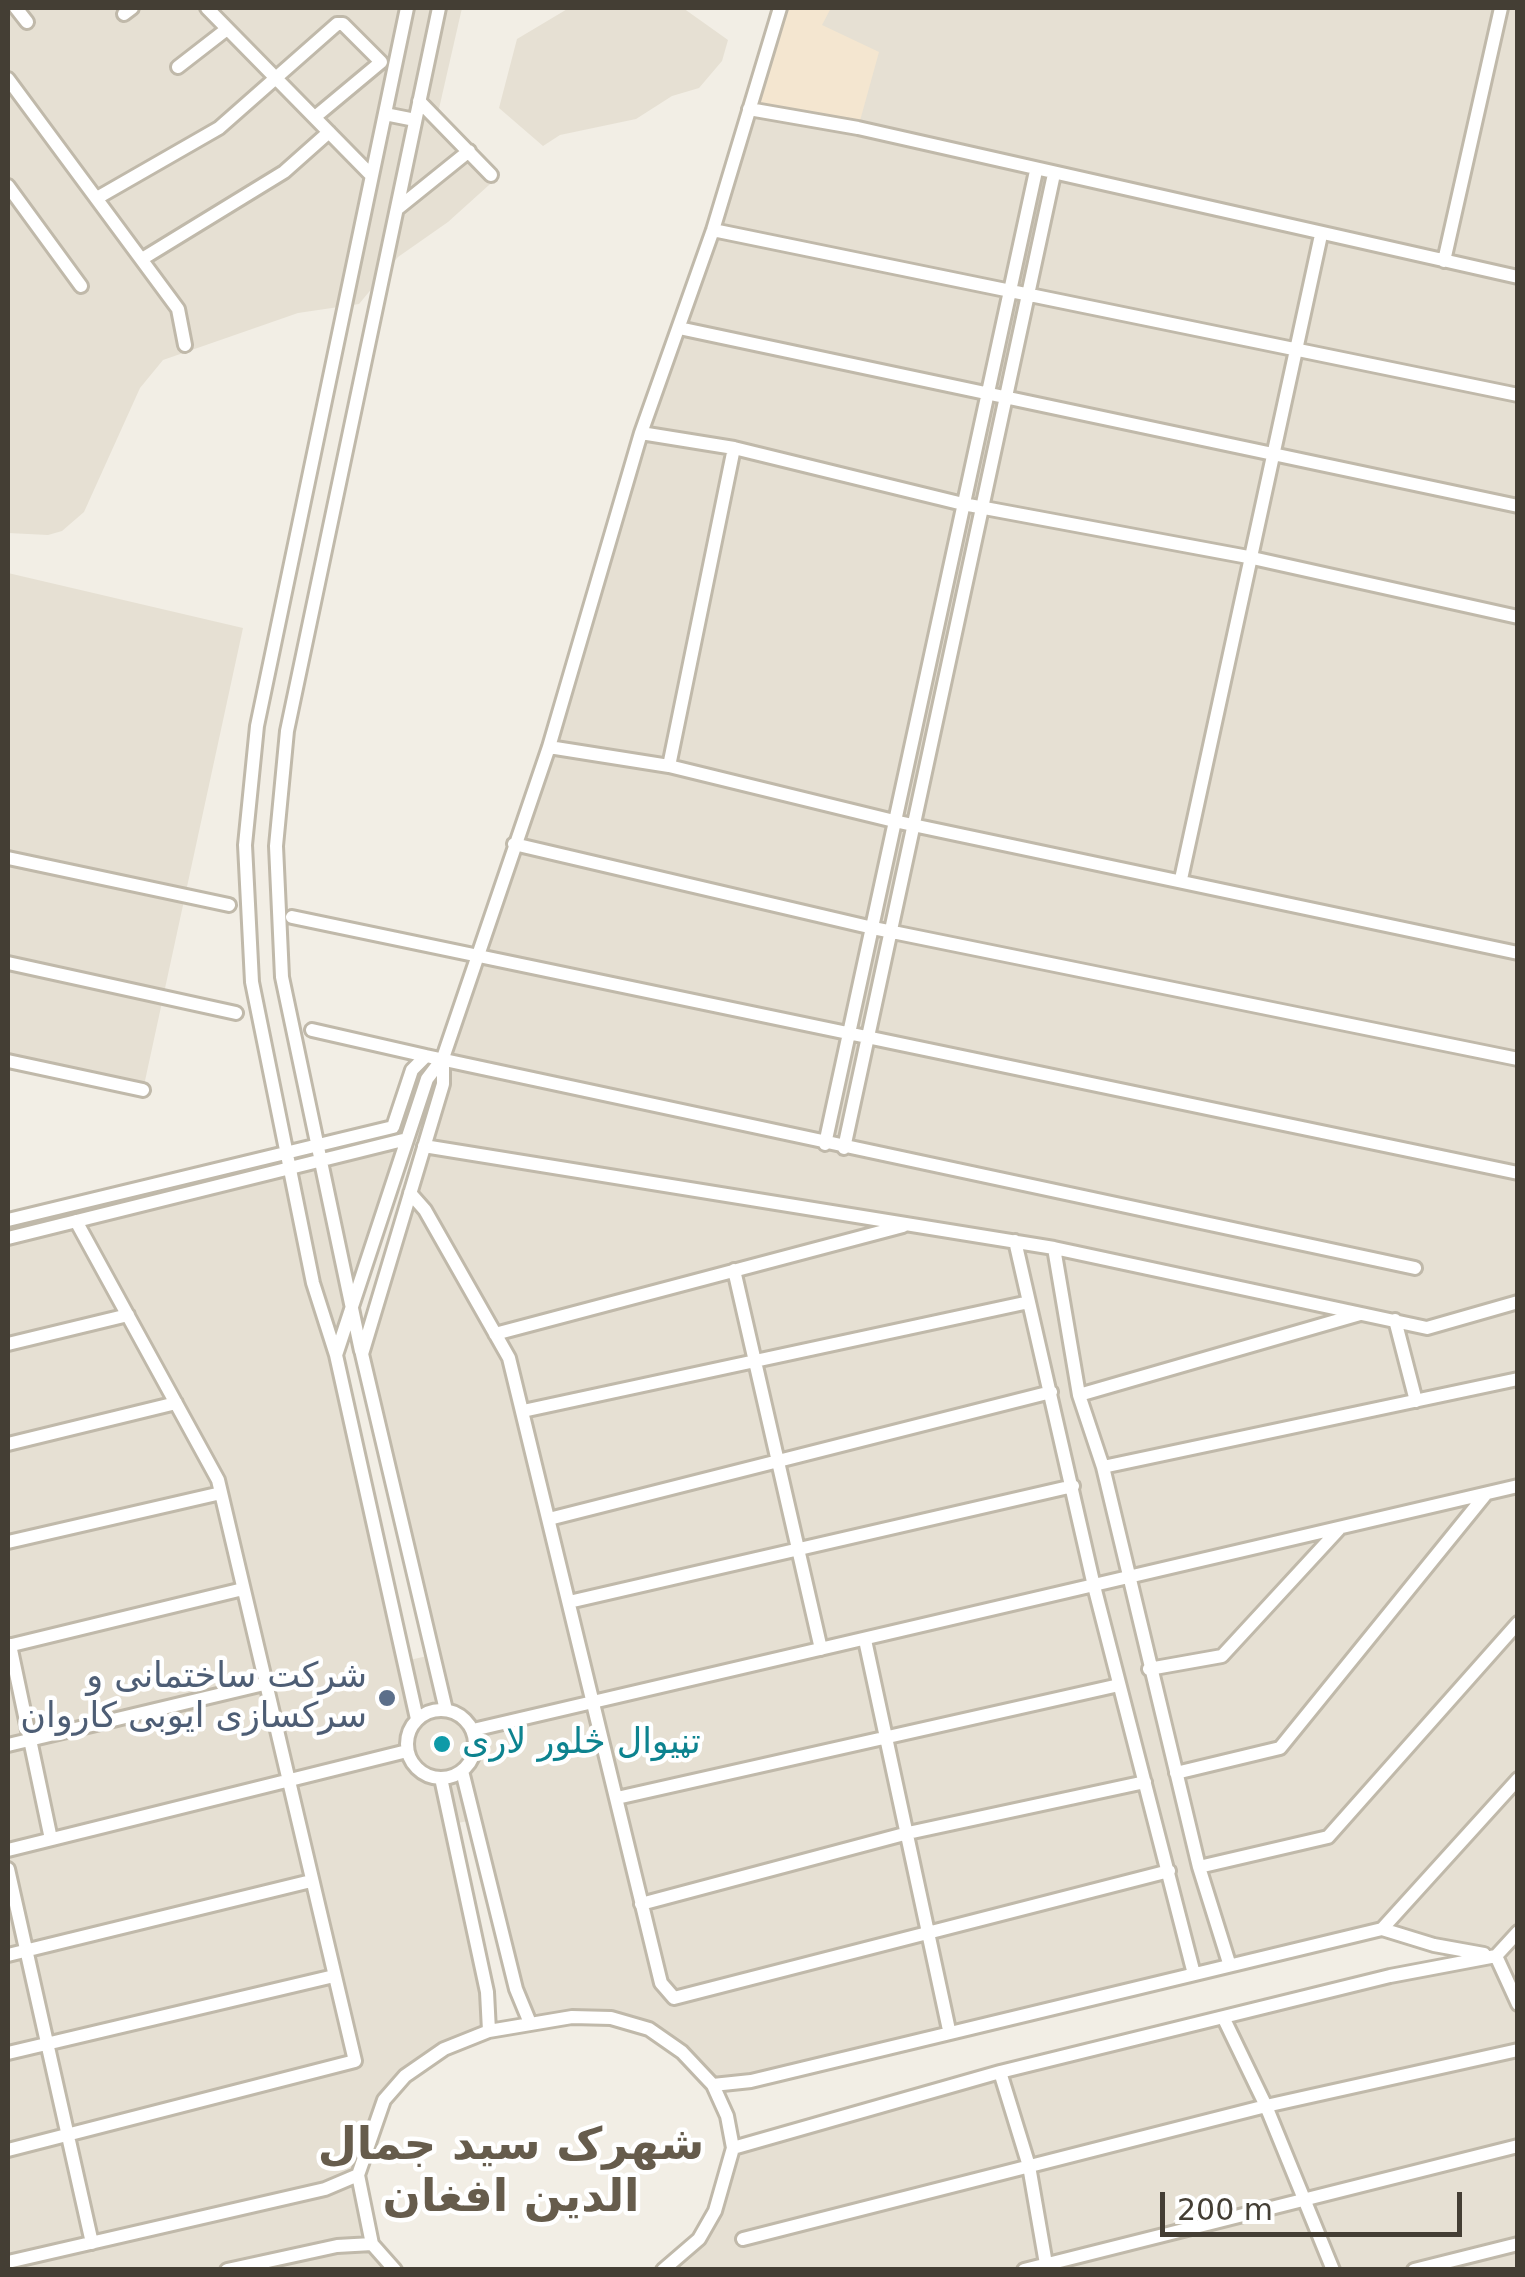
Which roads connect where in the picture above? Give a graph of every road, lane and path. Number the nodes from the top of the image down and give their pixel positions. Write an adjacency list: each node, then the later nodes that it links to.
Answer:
1 (16, 8): 7 (street)
2 (207, 8): 8 (street)
3 (407, 8): 14 (street)
4 (439, 8): 12 (street)
5 (780, 8): 13 (street)
6 (1501, 8): 29 (street)
7 (26, 22)
8 (227, 29): 9 (street); 11 (street)
9 (178, 68)
10 (8, 80): 24 (street)
11 (276, 80): 15 (street); 15 (street); 24 (street)
12 (419, 101): 16 (street); 18 (street)
13 (749, 109): 19 (street); 26 (street)
14 (385, 114): 16 (street); 22 (street)
15 (314, 117): 17 (street)
16 (416, 120): 25 (street)
17 (329, 132): 22 (street); 28 (street)
18 (469, 151): 21 (street); 25 (street)
19 (1036, 171): 20 (street); 32 (street)
20 (1054, 174): 27 (street); 33 (street)
21 (491, 175)
22 (372, 176): 76 (street)
23 (8, 186): 31 (street)
24 (97, 198): 28 (street)
25 (397, 209): 73 (street)
26 (713, 230): 32 (street); 34 (street)
27 (1321, 235): 29 (street); 36 (street)
28 (142, 259): 35 (street)
29 (1444, 261): 30 (street)
30 (1518, 276)
31 (82, 286)
32 (1009, 292): 33 (street); 37 (street)
33 (1028, 296): 36 (street); 39 (street)
34 (679, 328): 37 (street); 40 (street)
35 (185, 345)
36 (1299, 348): 38 (street); 42 (street)
37 (987, 392): 39 (street); 43 (street)
38 (1518, 395)
39 (1006, 396): 42 (street); 45 (street)
40 (641, 433): 41 (street); 48 (street)
41 (734, 448): 43 (street); 49 (street)
42 (1276, 453): 44 (street); 46 (street)
43 (963, 504): 45 (street); 50 (street)
44 (1518, 506)
45 (982, 508): 46 (street); 51 (street)
46 (1248, 557): 47 (street); 54 (street)
47 (1518, 617)
48 (548, 746): 49 (street); 52 (street)
49 (669, 766): 50 (street)
50 (894, 822): 51 (street); 57 (street)
51 (914, 825): 54 (street); 58 (street)
52 (514, 844): 57 (street); 59 (street)
53 (8, 858): 55 (street)
54 (1181, 880): 60 (street)
55 (230, 905)
56 (292, 916): 59 (street)
57 (874, 928): 58 (street); 64 (street)
58 (890, 931): 65 (street); 68 (street)
59 (476, 952): 64 (street); 67 (street)
60 (1518, 953)
61 (8, 963): 62 (street)
62 (236, 1014)
63 (312, 1030): 66 (street)
64 (848, 1034): 65 (street); 72 (street)
65 (867, 1038): 75 (street); 79 (street)
66 (426, 1056): 67 (street); 73 (street)
67 (443, 1058): 71 (street); 72 (street); 74 (street)
68 (1518, 1059)
69 (8, 1061): 70 (street)
70 (143, 1090)
71 (407, 1140): 77 (street); 91 (street)
72 (825, 1144): 75 (street)
73 (316, 1145): 76 (street); 77 (street)
74 (424, 1146): 80 (street); 83 (street)
75 (844, 1148): 87 (street)
76 (287, 1152): 78 (street); 81 (street)
77 (320, 1161): 78 (street); 91 (street)
78 (290, 1168): 82 (street); 98 (street)
79 (1518, 1173)
80 (410, 1193): 95 (street); 97 (street)
81 (8, 1220)
82 (76, 1221): 84 (street); 93 (street)
83 (909, 1224): 85 (street); 88 (street)
84 (8, 1238)
85 (1015, 1242): 86 (street); 89 (street)
86 (1054, 1248): 92 (street); 102 (street)
87 (1415, 1268)
88 (734, 1270): 95 (street); 99 (street)
89 (1029, 1302): 99 (street); 101 (street)
90 (1518, 1302): 94 (street)
91 (351, 1309): 97 (street); 98 (street)
92 (1362, 1313): 94 (street); 102 (street)
93 (128, 1316): 96 (street); 104 (street)
94 (1395, 1320): 103 (street)
95 (495, 1334): 105 (street)
96 (8, 1344)
97 (362, 1354): 129 (street)
98 (336, 1355): 130 (street)
99 (755, 1362): 105 (street); 107 (street)
100 (1518, 1379): 103 (street)
101 (1051, 1392): 107 (street); 109 (street)
102 (1079, 1395): 108 (street)
103 (1416, 1400): 108 (street)
104 (176, 1403): 106 (street); 111 (street)
105 (523, 1411): 113 (street)
106 (8, 1444)
107 (778, 1458): 113 (street); 116 (street)
108 (1103, 1468): 117 (street)
109 (1072, 1486): 116 (street); 118 (street)
110 (1518, 1486): 112 (street)
111 (221, 1493): 115 (street); 119 (street)
112 (1486, 1494): 114 (street); 137 (street)
113 (549, 1519): 120 (street)
114 (1340, 1528): 117 (street); 125 (street)
115 (8, 1542)
116 (799, 1552): 120 (street); 124 (street)
117 (1128, 1578): 118 (street); 125 (street)
118 (1094, 1586): 122 (street); 127 (street)
119 (243, 1589): 123 (street); 126 (street)
120 (570, 1602): 128 (street)
121 (1518, 1623): 146 (street)
122 (865, 1640): 124 (street); 132 (street)
123 (8, 1646): 133 (street)
124 (822, 1649): 128 (street)
125 (1150, 1669): 137 (street)
126 (264, 1684): 133 (street); 140 (street)
127 (1119, 1685): 132 (street); 141 (street)
128 (594, 1705): 131 (street); 142 (street)
129 (446, 1710): 130 (street); 131 (street)
130 (417, 1719): 135 (street)
131 (472, 1730): 136 (street)
132 (885, 1739): 142 (street); 143 (street)
133 (30, 1741): 134 (street); 144 (street)
134 (8, 1745)
135 (407, 1751): 138 (street); 140 (street)
136 (462, 1770): 138 (street); 162 (street)
137 (1176, 1773): 146 (street)
138 (441, 1778): 164 (street)
139 (1518, 1779): 152 (street)
140 (286, 1781): 144 (street); 149 (street)
141 (1145, 1782): 143 (street); 148 (street)
142 (617, 1798): 150 (street)
143 (908, 1833): 150 (street); 151 (street)
144 (52, 1839): 145 (street)
145 (8, 1850)
146 (1198, 1867): 157 (street)
147 (8, 1869): 154 (street)
148 (1169, 1871): 151 (street); 158 (street)
149 (311, 1881): 154 (street); 159 (street)
150 (641, 1904): 151 (street)
151 (930, 1928): 163 (street)
152 (1382, 1929): 156 (street); 157 (street)
153 (1518, 1932): 156 (street)
154 (26, 1950): 155 (street); 165 (street)
155 (8, 1955)
156 (1496, 1956): 160 (street); 161 (street)
157 (1229, 1963): 158 (street)
158 (1194, 1974): 163 (street)
159 (334, 1976): 165 (street); 171 (street)
160 (1518, 2004)
161 (1224, 2020): 168 (street); 170 (street)
162 (530, 2023): 164 (street); 169 (street)
163 (949, 2030): 169 (street)
164 (489, 2031): 176 (street)
165 (47, 2043): 167 (street); 171 (street)
166 (1518, 2050): 170 (street)
167 (8, 2054)
168 (1000, 2072): 173 (street); 175 (street)
169 (713, 2084): 173 (street)
170 (1266, 2106): 175 (street); 177 (street)
171 (68, 2136): 174 (street); 179 (street)
172 (1518, 2146): 177 (street)
173 (733, 2148): 186 (street)
174 (8, 2150)
175 (1029, 2166): 178 (street); 183 (street)
176 (358, 2174): 179 (street); 180 (street)
177 (1304, 2199): 183 (street); 188 (street)
178 (743, 2239)
179 (92, 2243): 182 (street)
180 (372, 2244): 184 (street); 185 (street)
181 (1518, 2244): 189 (street)
182 (8, 2262)
183 (1046, 2264): 187 (street)
184 (227, 2270)
185 (395, 2270)
186 (663, 2270)
187 (1024, 2270)
188 (1334, 2270)
189 (1414, 2270)

